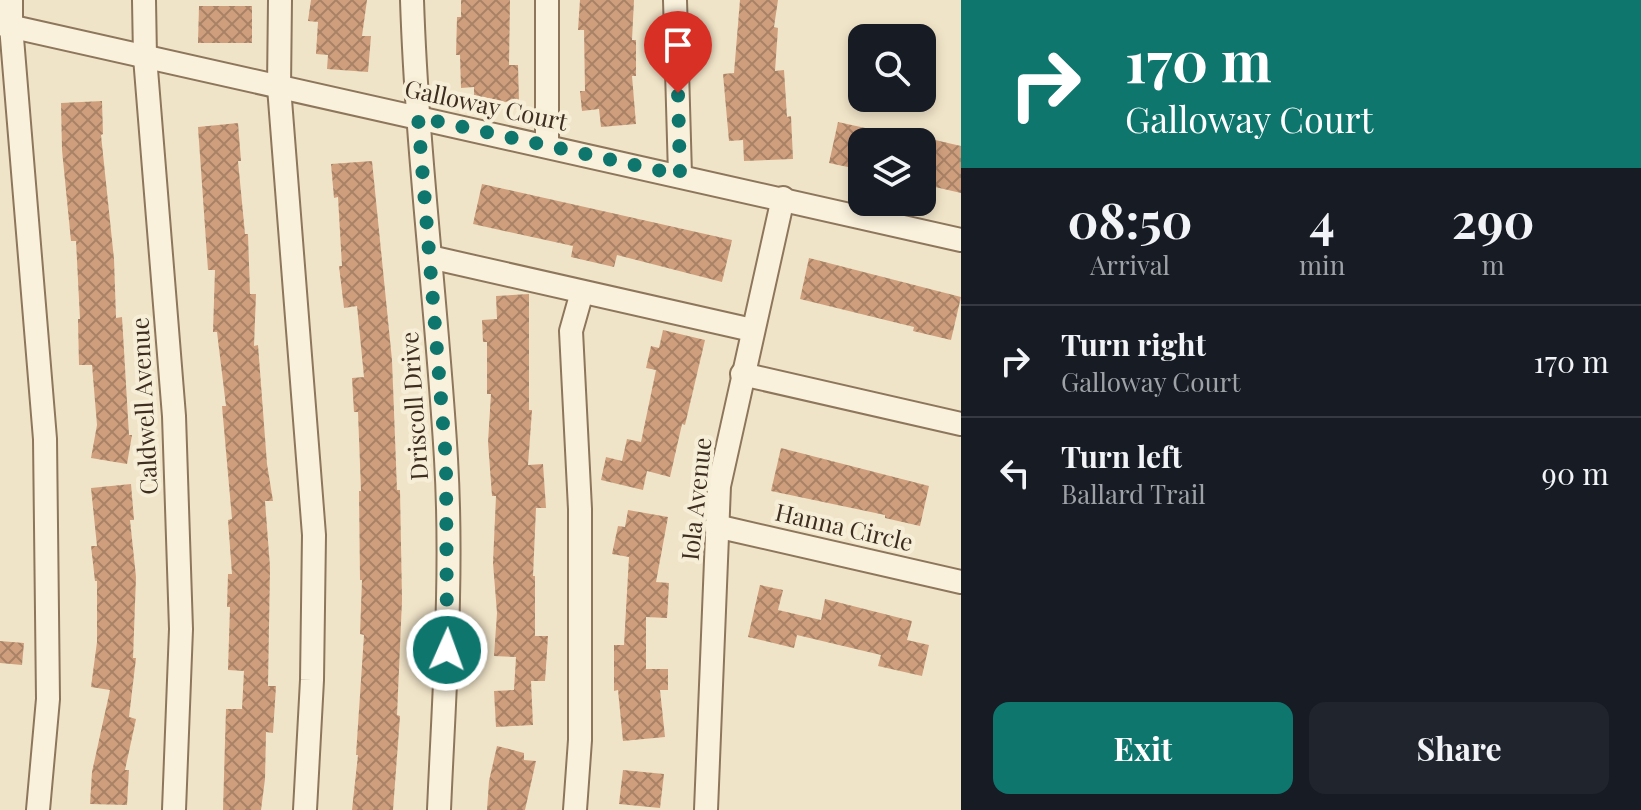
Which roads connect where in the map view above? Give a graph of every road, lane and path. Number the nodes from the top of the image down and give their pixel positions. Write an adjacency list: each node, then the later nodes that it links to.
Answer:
1 (11, 0): 7 (street)
2 (144, 0): 8 (street, Caldwell Avenue)
3 (280, 0): 9 (street)
4 (412, 0): 10 (street, Driscoll Drive)
5 (547, 0): 11 (street)
6 (675, 0): 12 (street)
7 (5, 25): 8 (street, Galloway Court); 22 (street)
8 (145, 57): 9 (street, Galloway Court); 23 (street, Caldwell Avenue)
9 (279, 87): 10 (street, Galloway Court); 24 (street)
10 (418, 117): 11 (street, Galloway Court); 15 (street, Driscoll Drive)
11 (547, 146): 12 (street, Galloway Court)
12 (680, 175): 13 (street, Galloway Court)
13 (783, 198): 14 (street, Galloway Court); 17 (street, Iola Avenue)
14 (961, 240)
15 (430, 257): 16 (street); 25 (street, Driscoll Drive)
16 (582, 292): 17 (street); 26 (street)
17 (752, 330): 18 (street, Iola Avenue)
18 (742, 374): 19 (street); 20 (street, Iola Avenue)
19 (961, 424)
20 (716, 526): 21 (street, Hanna Circle); 27 (street, Iola Avenue)
21 (961, 582)
22 (38, 810)
23 (174, 810)
24 (305, 810)
25 (439, 810)
26 (575, 810)
27 (706, 810)

